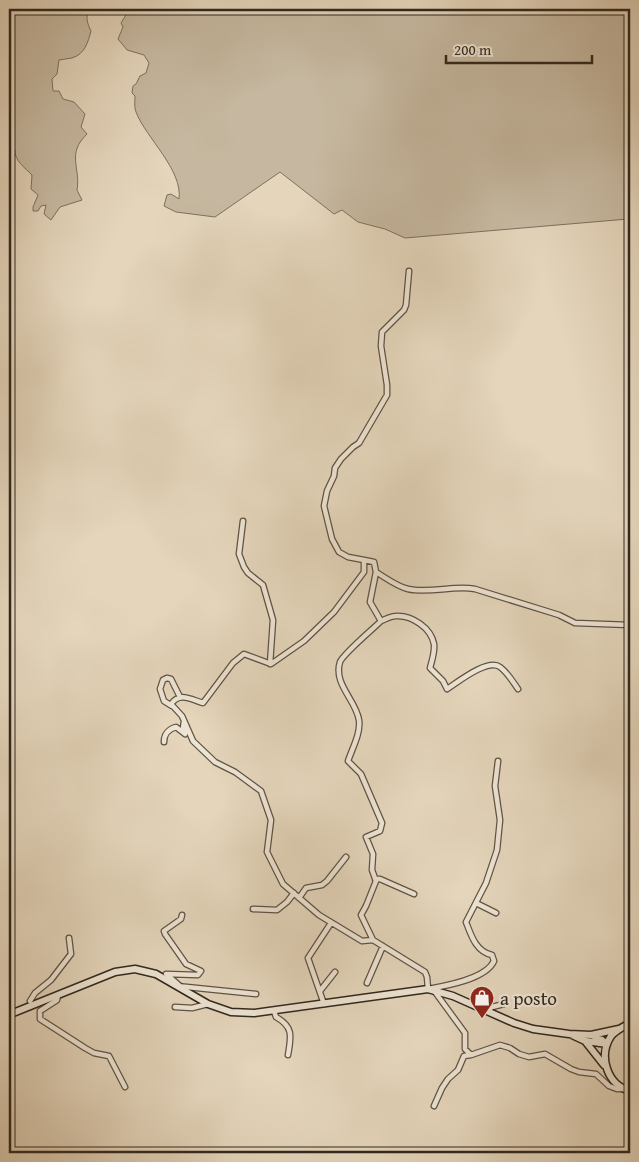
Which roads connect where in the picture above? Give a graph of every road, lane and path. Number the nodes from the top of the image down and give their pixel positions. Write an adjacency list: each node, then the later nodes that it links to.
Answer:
1 (409, 271): 3 (street)
2 (244, 521): 7 (street)
3 (364, 560): 4 (street); 7 (street)
4 (376, 572): 5 (street); 6 (street)
5 (381, 621): 8 (street); 15 (street)
6 (630, 625)
7 (270, 664): 9 (street)
8 (518, 689)
9 (180, 697): 10 (street); 10 (street)
10 (173, 707): 11 (street)
11 (184, 720): 12 (street); 16 (street)
12 (164, 742)
13 (498, 761): 19 (street)
14 (346, 857): 18 (street)
15 (375, 880): 17 (street); 25 (street)
16 (294, 893): 18 (street); 20 (street)
17 (414, 894)
18 (299, 898): 23 (street)
19 (476, 902): 21 (street); 30 (street)
20 (253, 909)
21 (496, 913)
22 (182, 915): 29 (street)
23 (330, 923): 25 (street); 31 (street)
24 (69, 938): 34 (street)
25 (373, 940): 26 (street)
26 (383, 946): 28 (street); 30 (street)
27 (335, 972): 31 (street)
28 (367, 983)
29 (178, 986): 32 (street); 33 (main road); 35 (main road)
30 (431, 990): 36 (main road); 40 (main road); 49 (street)
31 (320, 991): 36 (street)
32 (256, 994)
33 (58, 995): 41 (main road); 51 (street)
34 (30, 1001)
35 (208, 1004): 38 (street); 39 (main road)
36 (324, 1004): 39 (main road)
37 (504, 1004): 40 (street)
38 (175, 1007)
39 (274, 1010): 48 (street)
40 (487, 1011): 44 (main road)
41 (9, 1014)
42 (630, 1023): 43 (main road)
43 (619, 1029): 45 (main road); 47 (main road)
44 (569, 1034): 45 (main road); 46 (main road)
45 (591, 1035): 47 (main road)
46 (585, 1041): 47 (main road); 50 (main road)
47 (607, 1044): 50 (main road)
48 (288, 1055)
49 (471, 1055): 52 (street); 54 (street)
50 (606, 1068): 52 (main road)
51 (124, 1087)
52 (623, 1089): 53 (main road)
53 (630, 1091)
54 (434, 1106)

